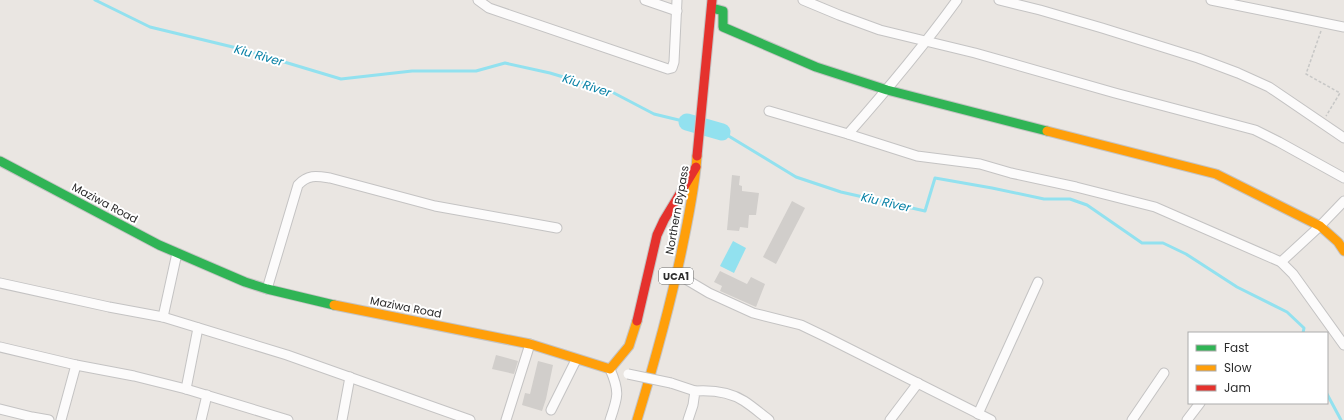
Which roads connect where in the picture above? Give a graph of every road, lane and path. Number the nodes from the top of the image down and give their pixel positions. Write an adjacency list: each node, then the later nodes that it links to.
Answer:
1 (478, 0): 9 (street)
2 (645, 0): 9 (street)
3 (677, 0): 9 (street)
4 (804, 0): 12 (street)
5 (957, 0): 12 (street)
6 (999, 0): 15 (street)
7 (1211, 0): 10 (street)
8 (712, 4): 13 (street); 19 (street, Northern Bypass / UCA1)
9 (677, 11)
10 (1324, 24): 11 (street); 15 (path)
11 (1344, 27)
12 (927, 41): 13 (street); 20 (street)
13 (887, 90): 16 (street); 22 (street)
14 (769, 111): 16 (street)
15 (1322, 123): 17 (street)
16 (848, 134): 26 (street)
17 (1344, 138)
18 (0, 161): 25 (street, Maziwa Road)
19 (697, 166): 27 (street, Northern Bypass / UCA1); 38 (street)
20 (1344, 178)
21 (1344, 201): 22 (street)
22 (1320, 226): 24 (street); 26 (street)
23 (557, 228): 30 (street)
24 (1344, 250)
25 (177, 253): 30 (street, Maziwa Road); 31 (street)
26 (1281, 262): 34 (street)
27 (677, 274): 41 (street); 57 (street, Northern Bypass / UCA1)
28 (1038, 282): 48 (street)
29 (0, 283): 31 (street)
30 (267, 289): 33 (street, Maziwa Road)
31 (163, 317): 32 (street)
32 (198, 328): 40 (street); 42 (street)
33 (530, 344): 36 (street, Maziwa Road); 55 (street)
34 (1344, 345)
35 (0, 347): 37 (street)
36 (576, 360): 38 (street, Maziwa Road); 47 (street)
37 (76, 365): 42 (street); 50 (street)
38 (610, 370): 43 (street, bridge); 56 (street)
39 (1164, 373): 62 (street)
40 (350, 377): 53 (street); 54 (street)
41 (918, 383): 48 (street); 60 (street)
42 (186, 389): 44 (street)
43 (695, 391): 58 (street); 59 (street)
44 (207, 395): 51 (street); 52 (street)
45 (1199, 404): 63 (street)
46 (0, 409): 49 (street)
47 (551, 410)
48 (978, 414): 61 (street)
49 (49, 420)
50 (59, 420)
51 (202, 420)
52 (288, 420)
53 (342, 420)
54 (470, 420)
55 (506, 420)
56 (610, 420)
57 (637, 420)
58 (688, 420)
59 (769, 420)
60 (890, 420)
61 (991, 420)
62 (1132, 420)
63 (1187, 420)

